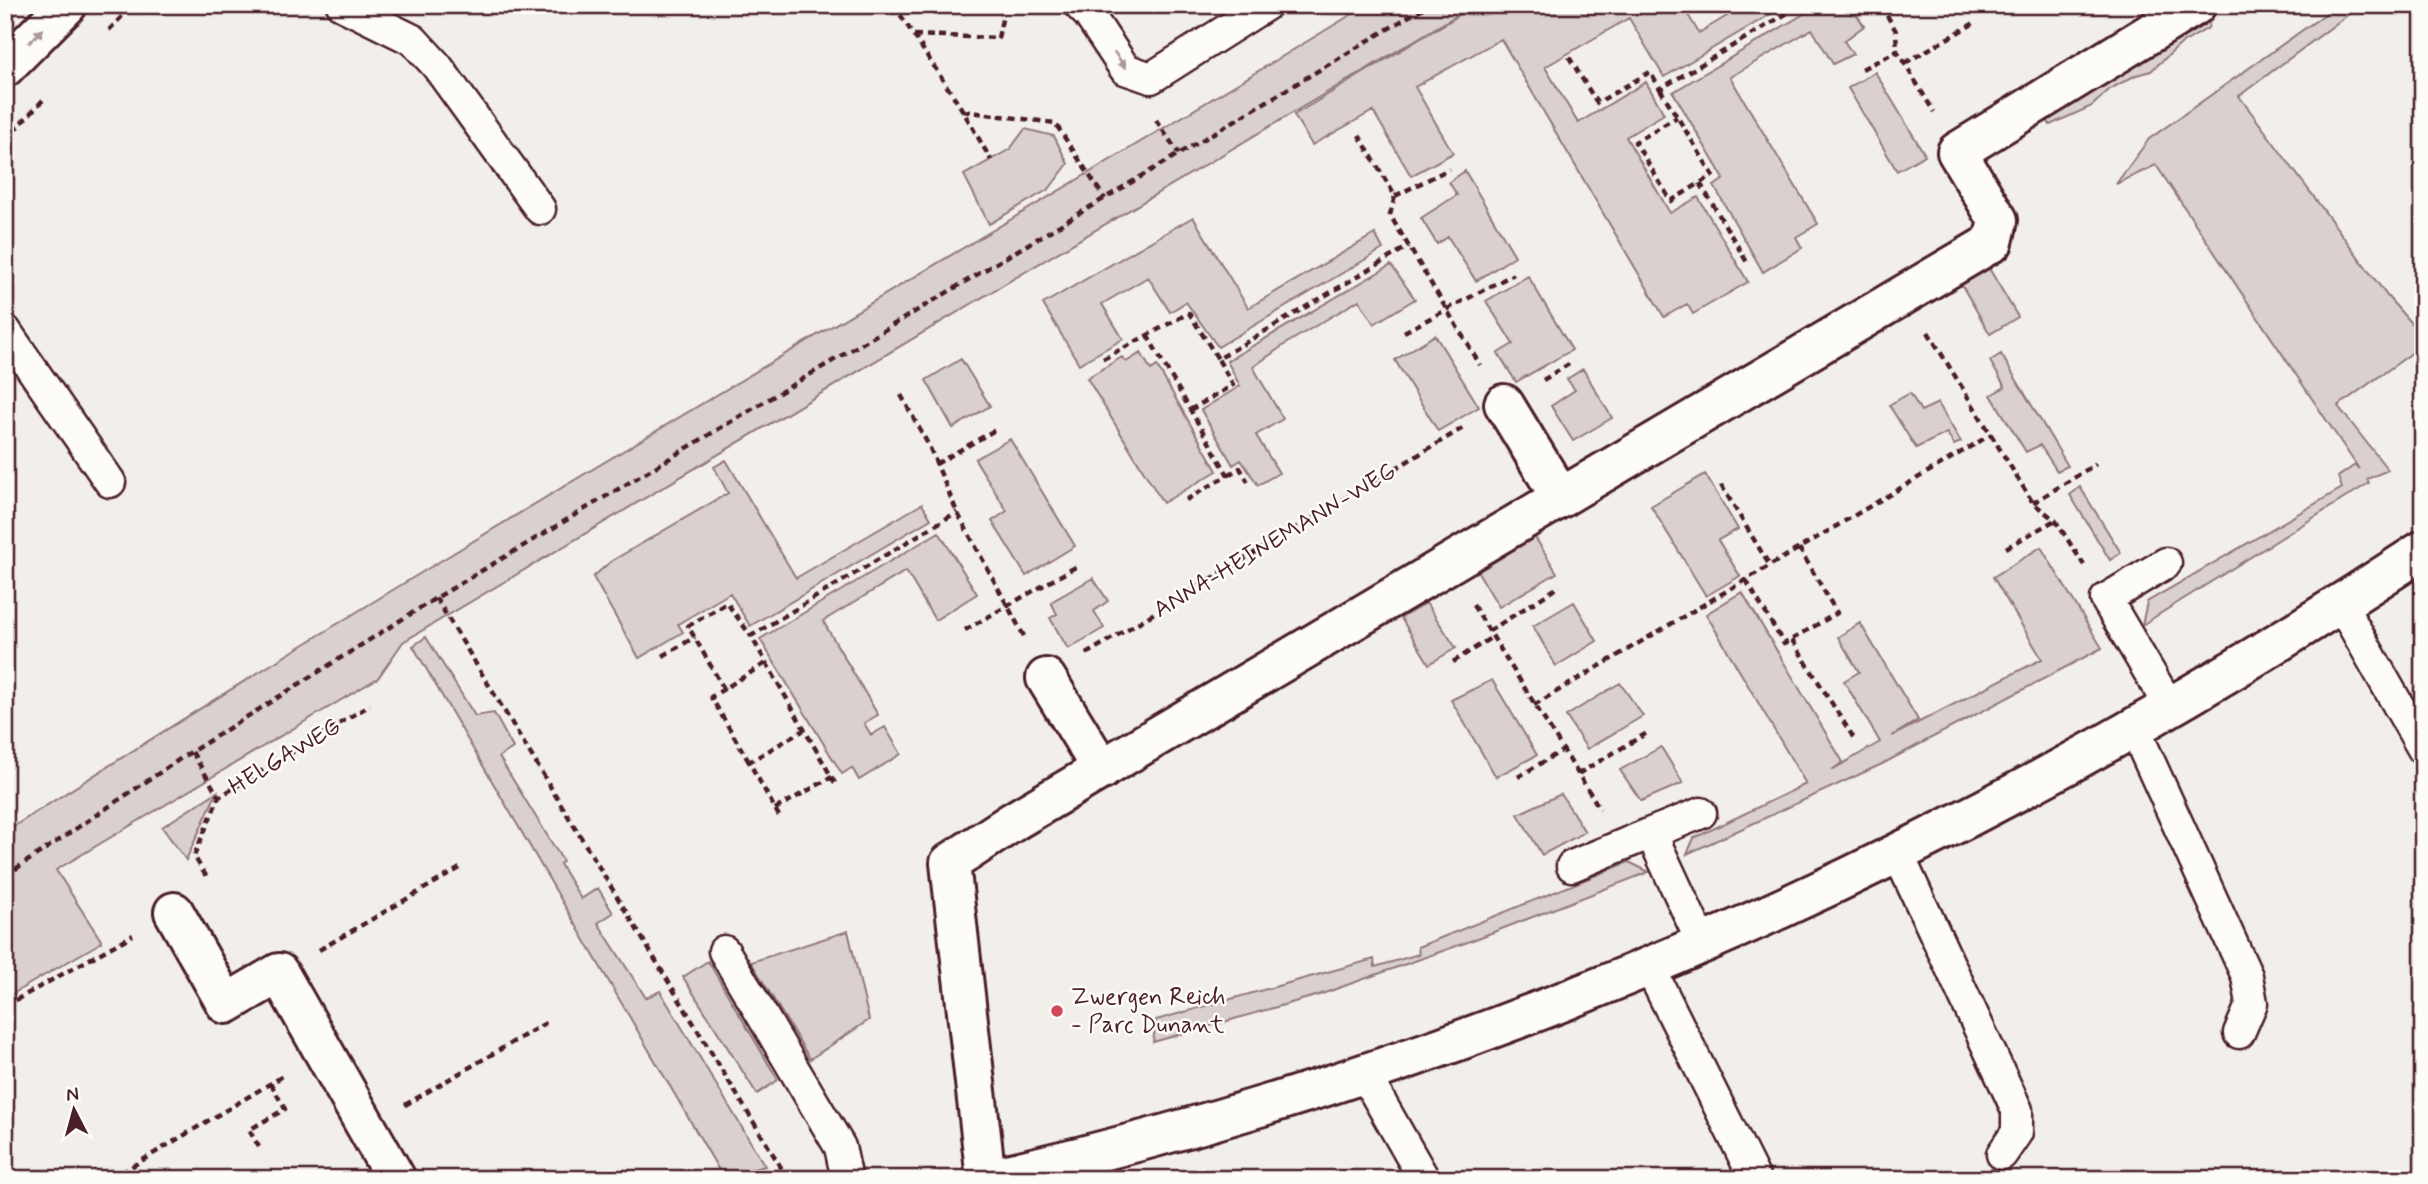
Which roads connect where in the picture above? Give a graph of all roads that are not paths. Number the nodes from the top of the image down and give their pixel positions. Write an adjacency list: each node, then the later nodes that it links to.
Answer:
1 (66, 5): 6 (street, one-way to 1)
2 (342, 5): 7 (lane)
3 (1079, 5): 4 (lane, one-way to 4)
4 (1266, 5)
5 (2196, 5): 11 (street)
6 (5, 67)
7 (540, 209)
8 (5, 330): 10 (lane)
9 (1504, 404): 11 (street)
10 (110, 482)
11 (1561, 498): 19 (street)
12 (2423, 550): 14 (street)
13 (2166, 563): 16 (lane)
14 (2342, 604): 16 (street); 18 (lane)
15 (1046, 678): 19 (street)
16 (2171, 709): 17 (street)
17 (2134, 730): 22 (street); 28 (lane)
18 (2423, 748)
19 (1102, 770): 34 (street)
20 (1701, 813): 21 (lane)
21 (1651, 833): 23 (lane); 25 (lane)
22 (1898, 854): 25 (street); 30 (lane)
23 (1572, 866)
24 (174, 912): 32 (street)
25 (1702, 943): 27 (street)
26 (724, 951): 33 (lane)
27 (1649, 966): 29 (street); 36 (lane)
28 (2239, 1033)
29 (1365, 1075): 31 (street); 35 (lane)
30 (2002, 1154)
31 (1075, 1170): 34 (street)
32 (396, 1179)
33 (847, 1179)
34 (986, 1179)
35 (1424, 1179)
36 (1755, 1179)

